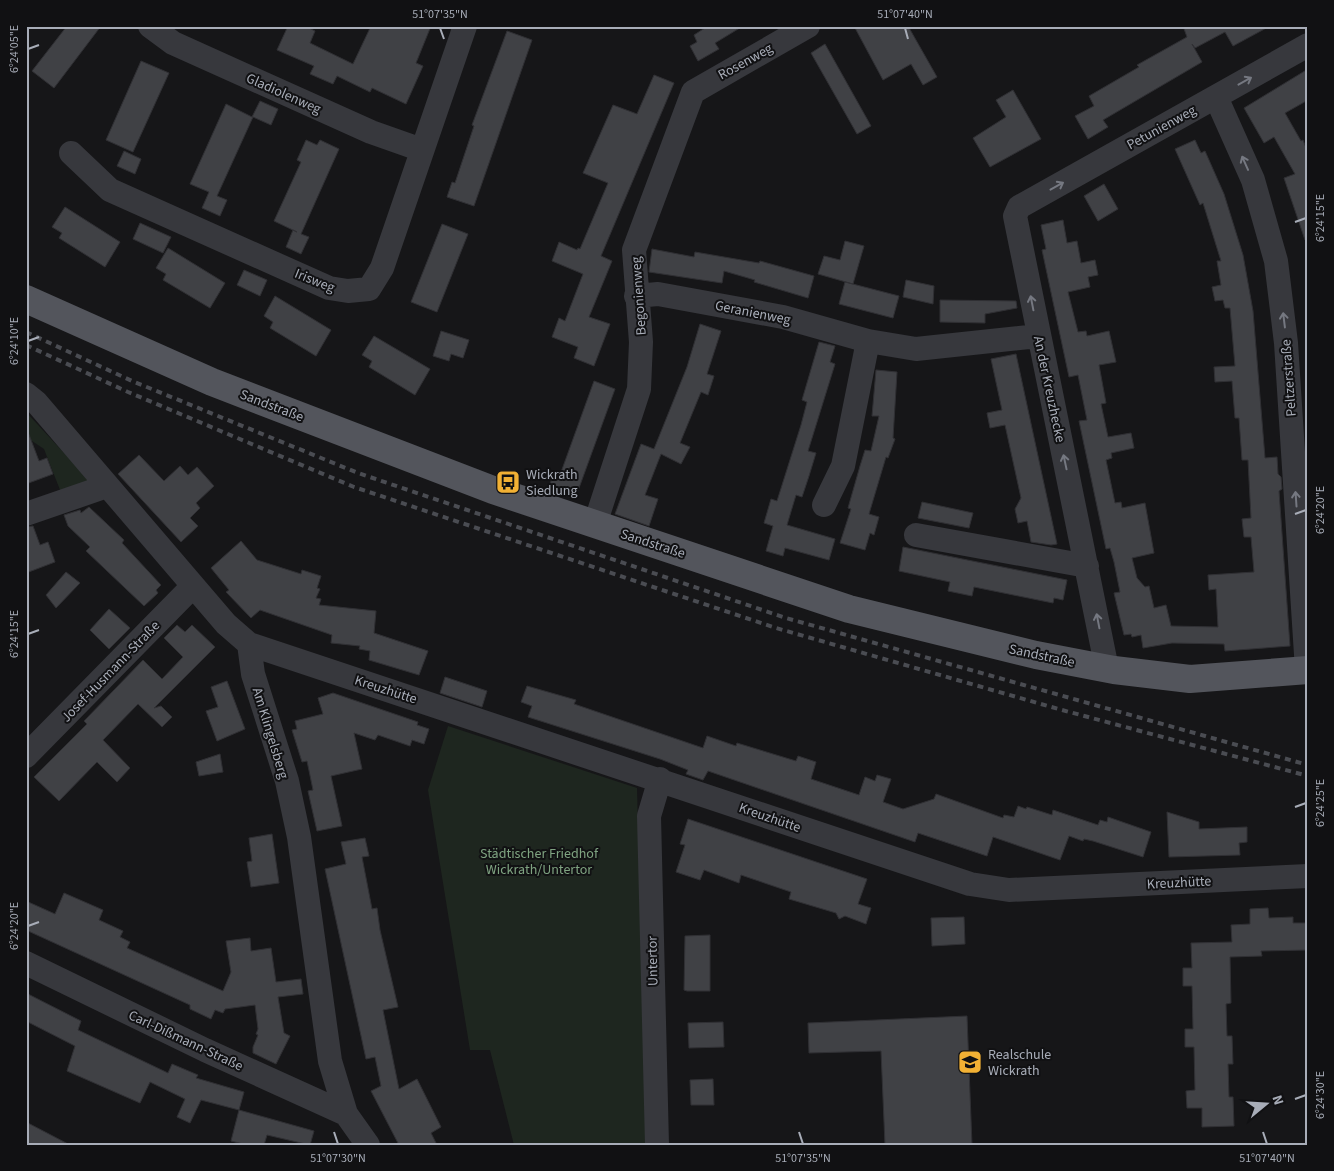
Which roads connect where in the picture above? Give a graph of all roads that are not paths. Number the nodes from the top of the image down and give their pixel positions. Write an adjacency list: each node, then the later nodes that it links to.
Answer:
1 (150, 26): 7 (street, Gladiolenweg)
2 (465, 26): 7 (street, Irisweg)
3 (808, 26): 5 (street, Rosenweg)
4 (1308, 45): 6 (street, Petunienweg, one-way to 4)
5 (709, 81): 10 (street, Begonienweg)
6 (1216, 97): 9 (street, Petunienweg, one-way to 6); 24 (street, Peltzerstraße, one-way to 6)
7 (422, 150): 8 (street, Irisweg)
8 (71, 153)
9 (1016, 211): 12 (street, An der Kreuzhecke, one-way to 9)
10 (636, 296): 13 (street, Geranienweg); 18 (street, Begonienweg)
11 (26, 299): 18 (main road, Sandstraße)
12 (1038, 336): 13 (street, Geranienweg); 20 (street, An der Kreuzhecke, one-way to 12)
13 (868, 341): 16 (street)
14 (26, 394): 15 (street)
15 (107, 486): 17 (street); 21 (street)
16 (824, 505)
17 (26, 514)
18 (595, 524): 23 (main road, Sandstraße)
19 (916, 535): 20 (street)
20 (1087, 566): 23 (street, An der Kreuzhecke, one-way to 20)
21 (193, 586): 22 (street); 25 (street, Josef-Husmann-Straße)
22 (249, 644): 26 (street, Kreuzhütte); 29 (street, Am Klingelsberg)
23 (1107, 669): 24 (main road, Sandstraße)
24 (1308, 670)
25 (26, 756)
26 (660, 779): 27 (street, Kreuzhütte); 31 (street, Untertor)
27 (1308, 876)
28 (26, 964): 29 (street, Carl-Dißmann-Straße)
29 (346, 1114): 30 (street, Am Klingelsberg)
30 (368, 1145)
31 (656, 1145)

